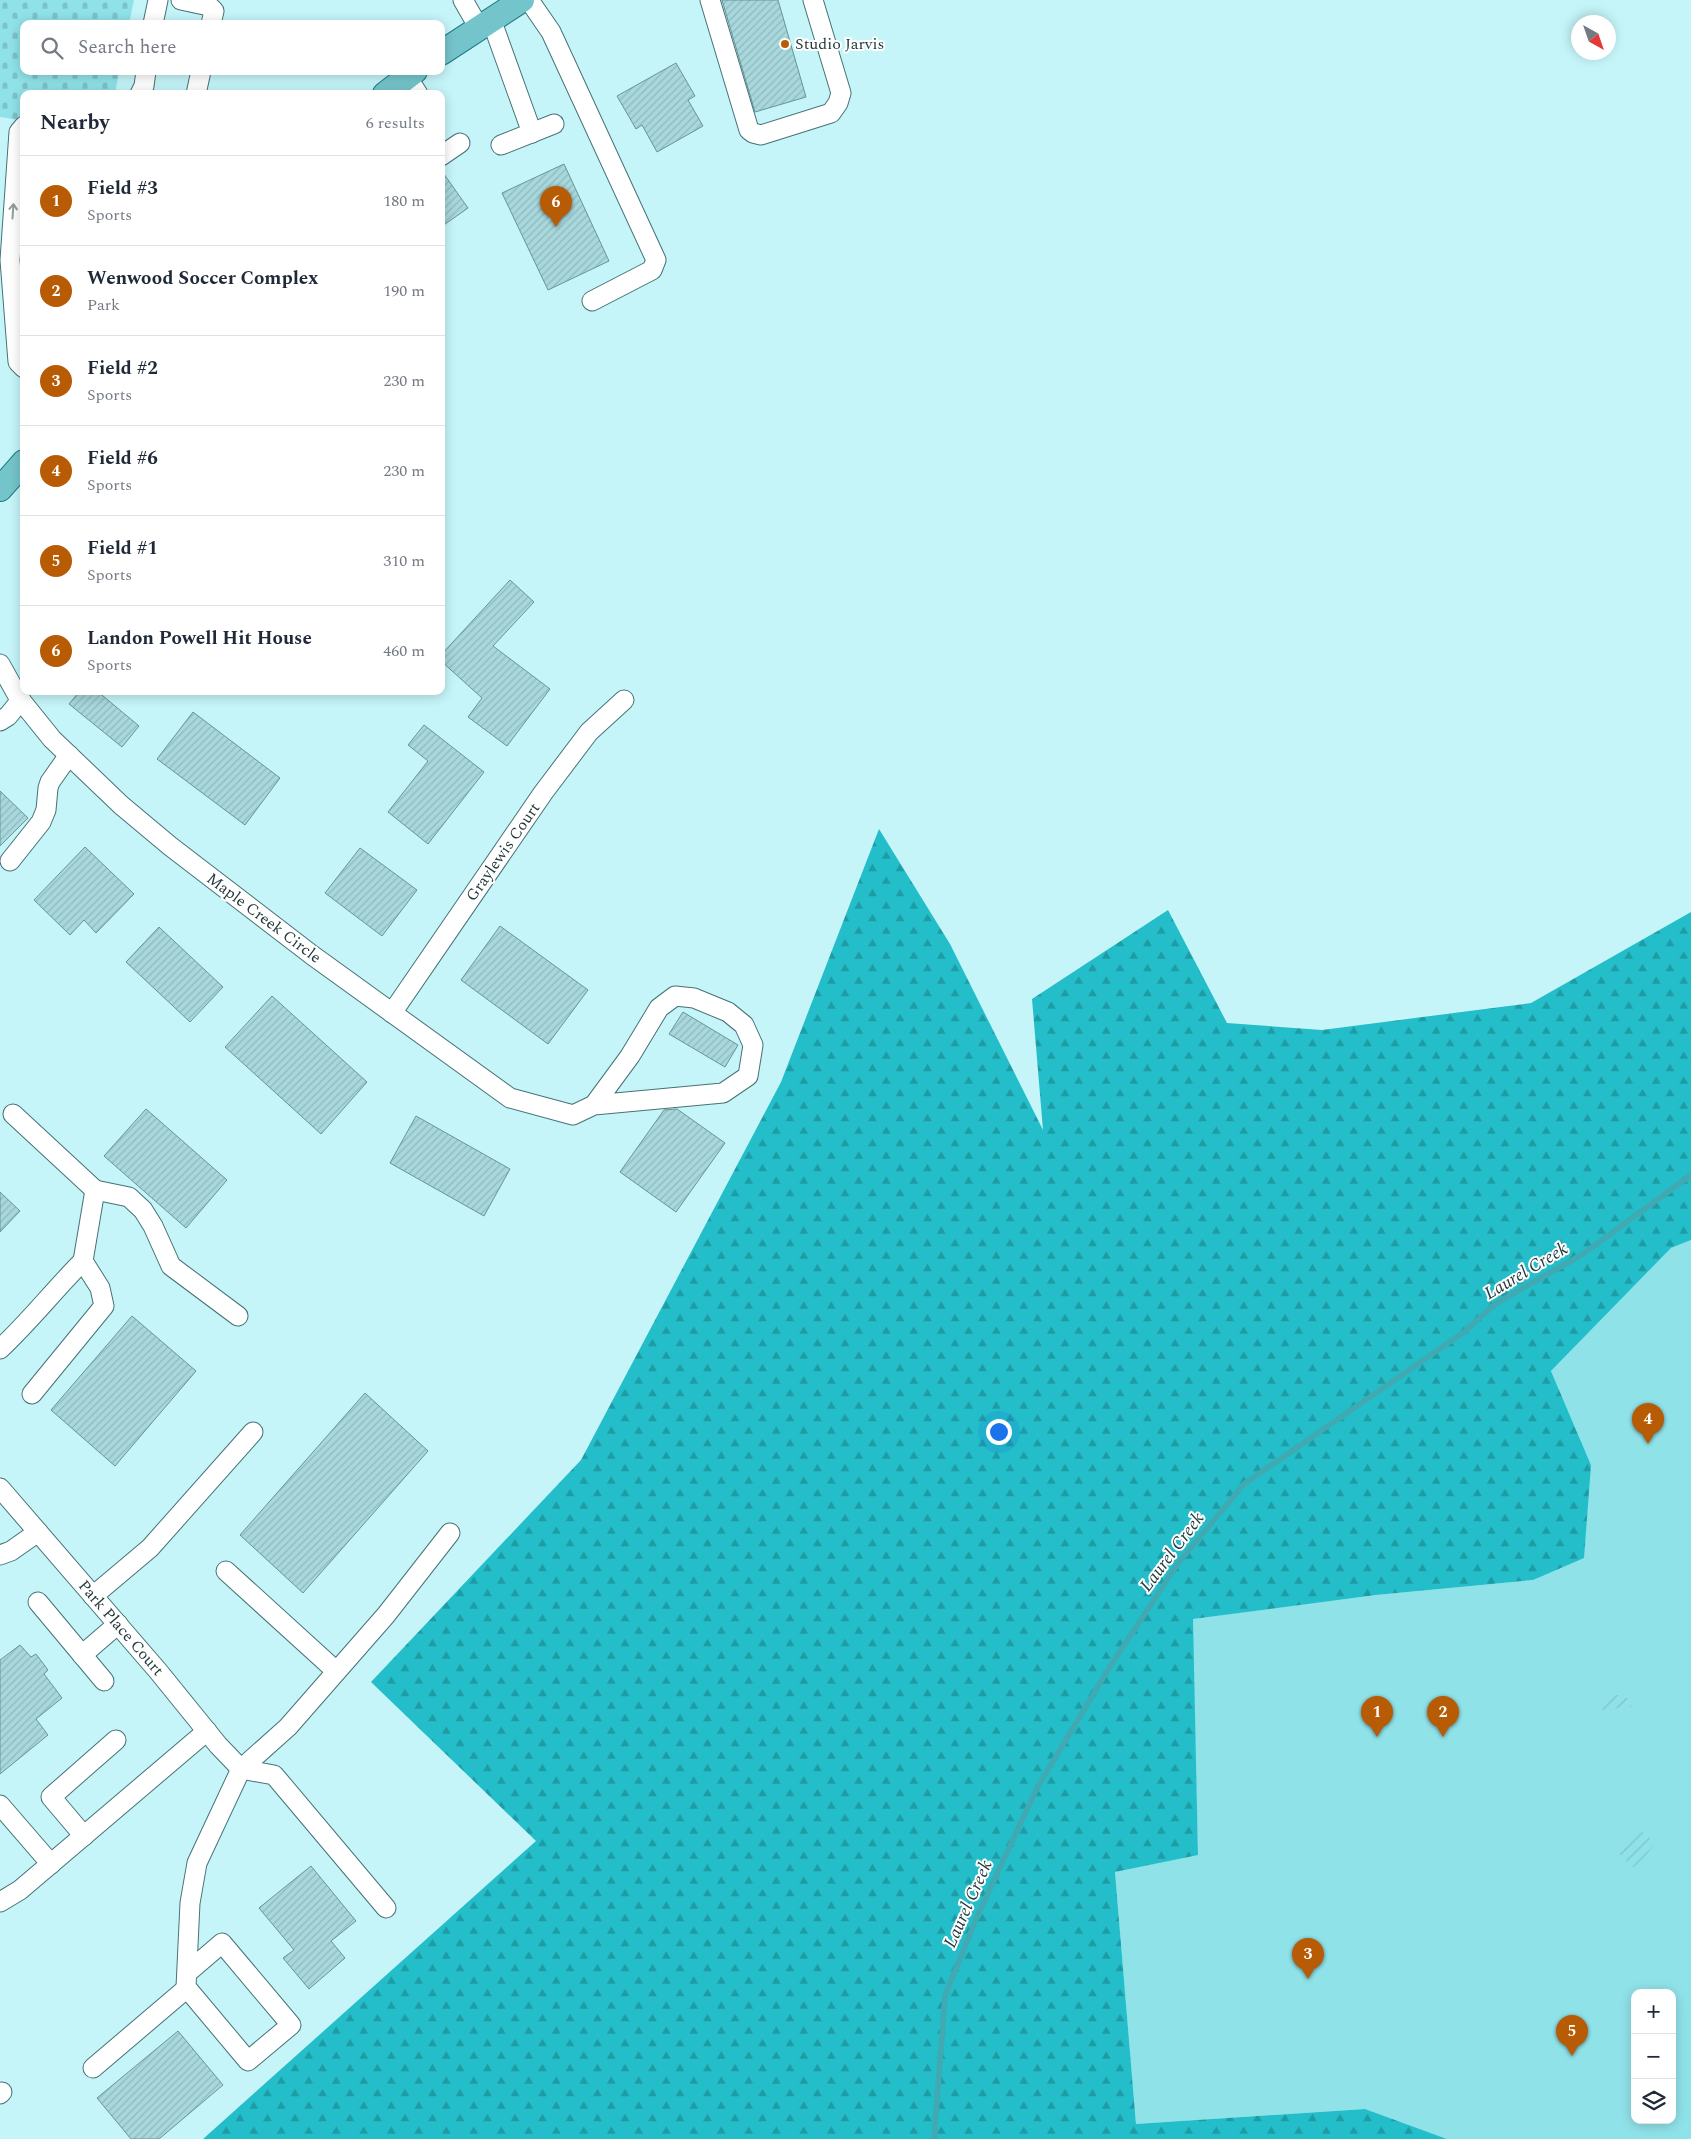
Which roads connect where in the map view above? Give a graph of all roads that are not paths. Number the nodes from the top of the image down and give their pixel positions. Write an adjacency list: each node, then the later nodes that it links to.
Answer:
1 (158, 0): 8 (street)
2 (181, 0): 9 (street)
3 (463, 0): 10 (street)
4 (522, 0): 10 (main road)
5 (529, 0): 24 (street)
6 (710, 0): 7 (street)
7 (813, 0)
8 (154, 20)
9 (212, 20)
10 (485, 24): 11 (main road); 20 (street)
11 (445, 50)
12 (145, 75): 15 (street)
13 (200, 75): 16 (street)
14 (413, 81): 17 (main road)
15 (142, 90)
16 (197, 90)
17 (393, 90)
18 (554, 124): 20 (street)
19 (20, 131): 25 (street, one-way to 19)
20 (532, 133): 22 (street)
21 (460, 143): 23 (street)
22 (501, 145)
23 (445, 153)
24 (592, 301)
25 (20, 364)
26 (20, 466): 27 (main road)
27 (0, 489)
28 (0, 664): 29 (street, Maple Creek Circle)
29 (21, 700): 31 (street); 32 (street, Maple Creek Circle)
30 (624, 700): 34 (street, Graylewis Court)
31 (0, 721)
32 (69, 756): 33 (street); 34 (street, Maple Creek Circle)
33 (10, 861)
34 (392, 1013): 35 (street, Maple Creek Circle)
35 (594, 1105): 35 (street)
36 (13, 1114): 37 (street)
37 (95, 1190): 38 (street); 39 (street)
38 (83, 1261): 40 (street); 41 (street)
39 (238, 1316)
40 (0, 1349)
41 (32, 1394)
42 (252, 1432): 48 (street)
43 (0, 1488): 44 (street, Park Place Court)
44 (38, 1532): 46 (street); 48 (street, Park Place Court)
45 (450, 1534): 52 (street)
46 (0, 1554)
47 (226, 1571): 52 (street)
48 (93, 1596): 50 (street, Park Place Court)
49 (38, 1602): 51 (street)
50 (118, 1624): 51 (street); 54 (street, Park Place Court)
51 (82, 1655): 53 (street)
52 (336, 1672): 56 (street)
53 (104, 1681)
54 (208, 1730): 56 (street, Park Place Court); 58 (street)
55 (116, 1740): 58 (street)
56 (241, 1768): 61 (street); 62 (street)
57 (0, 1805): 59 (street)
58 (84, 1836): 59 (street)
59 (51, 1864): 60 (street)
60 (0, 1902)
61 (386, 1908)
62 (187, 1980): 62 (street); 63 (street)
63 (93, 2068)

